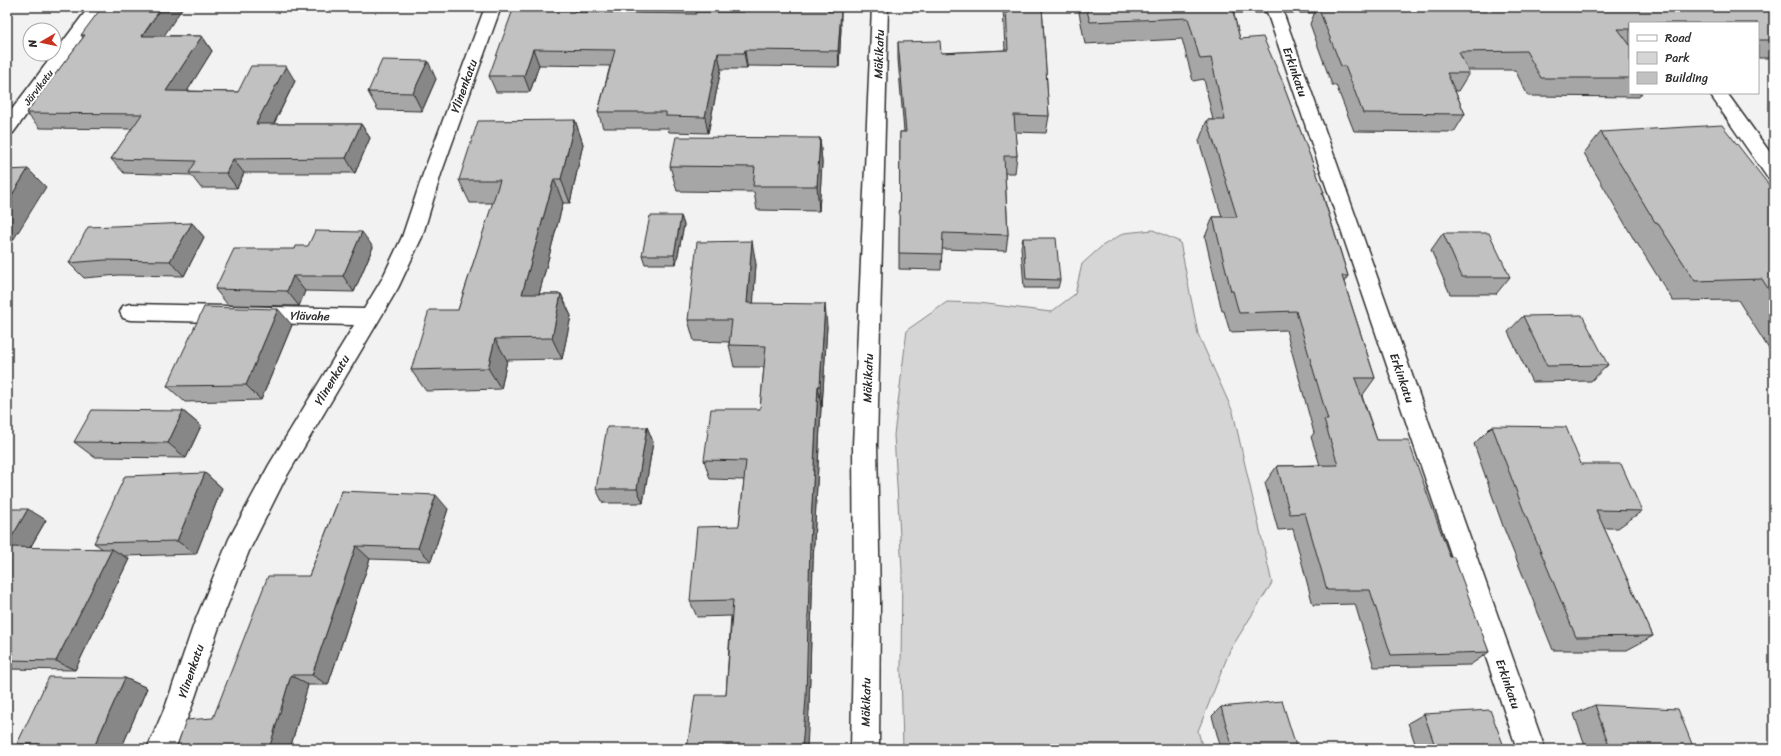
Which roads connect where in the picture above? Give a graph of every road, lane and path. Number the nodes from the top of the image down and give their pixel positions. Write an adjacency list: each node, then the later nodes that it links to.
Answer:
1 (97, 7): 8 (street, Järvikatu)
2 (493, 7): 11 (street, Ylinenkatu)
3 (880, 7): 13 (street, Mäkikatu)
4 (1205, 7): 5 (street)
5 (1273, 7): 6 (street); 14 (street, Erkinkatu)
6 (1327, 7)
7 (1719, 94): 9 (street)
8 (7, 129)
9 (1774, 172)
10 (130, 312): 11 (street, Ylävahe)
11 (369, 317): 12 (street, Ylinenkatu)
12 (161, 749)
13 (865, 749)
14 (1531, 749)

